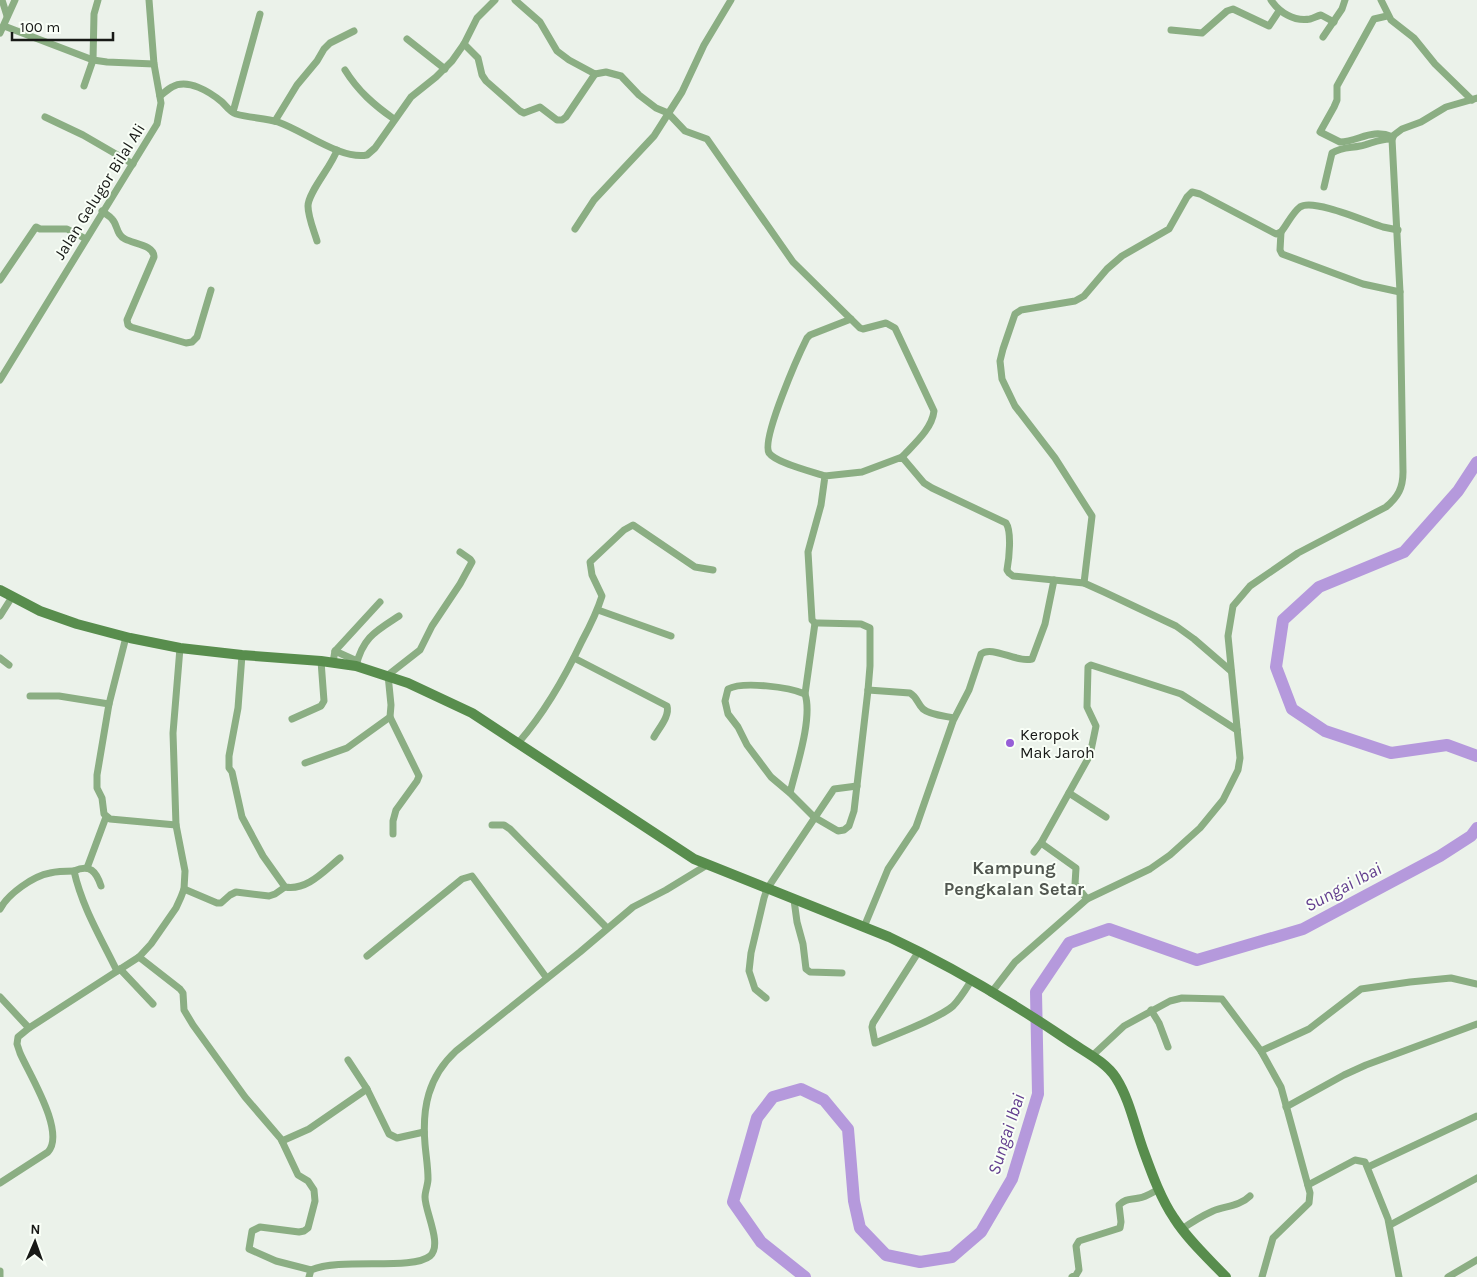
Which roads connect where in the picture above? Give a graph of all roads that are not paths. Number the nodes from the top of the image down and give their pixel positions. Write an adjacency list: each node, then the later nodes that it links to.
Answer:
1 (2, 0): 13 (street)
2 (14, 0): 13 (street)
3 (98, 0): 22 (street)
4 (149, 0): 23 (street, Jalan Gelugor Bilal Ali)
5 (495, 0): 21 (street)
6 (515, 0): 26 (street)
7 (731, 0): 31 (street)
8 (1271, 0): 11 (street)
9 (1345, 0): 15 (street)
10 (1381, 0): 14 (street)
11 (1280, 11): 15 (street); 17 (street)
12 (260, 14): 30 (street)
13 (7, 16): 16 (street)
14 (1387, 16): 29 (street); 35 (street)
15 (1334, 22): 19 (street)
16 (2, 29): 22 (street)
17 (1171, 30)
18 (354, 31): 34 (street)
19 (1323, 37)
20 (407, 39): 24 (street)
21 (464, 44): 24 (street); 26 (street)
22 (93, 60): 23 (street); 27 (street)
23 (150, 63): 28 (street, Jalan Gelugor Bilal Ali)
24 (445, 69): 33 (street)
25 (345, 70): 33 (street)
26 (596, 74): 31 (street)
27 (84, 86)
28 (160, 96): 30 (street); 37 (street, Jalan Gelugor Bilal Ali)
29 (1474, 99): 35 (street)
30 (233, 112): 34 (street)
31 (668, 113): 40 (street); 48 (street)
32 (45, 116): 37 (street)
33 (394, 120): 36 (street)
34 (275, 121): 36 (street)
35 (1393, 138): 38 (street); 41 (street)
36 (337, 150): 44 (street)
37 (131, 163): 39 (street, Jalan Gelugor Bilal Ali)
38 (1324, 187)
39 (102, 212): 43 (street, Jalan Gelugor Bilal Ali); 46 (street)
40 (575, 229)
41 (1396, 229): 42 (street); 47 (street)
42 (1281, 232): 47 (street); 55 (street)
43 (84, 238): 45 (street); 49 (street, Jalan Gelugor Bilal Ali)
44 (317, 241)
45 (0, 280)
46 (211, 290)
47 (1395, 292): 74 (street)
48 (851, 319): 50 (street); 51 (street)
49 (0, 380)
50 (902, 457): 51 (street); 54 (street)
51 (825, 476): 62 (street)
52 (460, 552): 75 (street)
53 (713, 570): 59 (street)
54 (1054, 580): 55 (street); 81 (street)
55 (1084, 584): 74 (street)
56 (0, 590): 57 (main road)
57 (12, 597): 60 (street); 64 (main road)
58 (380, 602): 66 (street)
59 (598, 610): 63 (street); 69 (street)
60 (0, 616)
61 (398, 616): 72 (street)
62 (815, 622): 76 (street); 77 (street)
63 (670, 636)
64 (126, 637): 65 (main road); 79 (street)
65 (180, 648): 67 (main road); 93 (street)
66 (335, 651): 71 (street); 72 (street)
67 (242, 655): 70 (main road); 103 (street)
68 (0, 658): 73 (street)
69 (574, 658): 84 (street); 85 (street)
70 (321, 661): 71 (main road); 82 (street)
71 (333, 662): 72 (main road)
72 (357, 663): 75 (main road)
73 (9, 666)
74 (1231, 671): 83 (street)
75 (388, 675): 80 (street); 85 (main road)
76 (868, 690): 81 (street); 87 (street)
77 (805, 694): 88 (street); 88 (street)
78 (30, 696): 79 (street)
79 (109, 704): 90 (street)
80 (390, 717): 86 (street); 95 (street)
81 (954, 718): 109 (street)
82 (292, 719)
83 (1237, 730): 89 (street); 106 (street)
84 (654, 737)
85 (519, 742): 99 (main road)
86 (305, 763)
87 (857, 786): 91 (street); 91 (street)
88 (790, 793): 91 (street)
89 (1069, 793): 92 (street); 96 (street)
90 (106, 817): 93 (street); 100 (street)
91 (814, 817): 105 (street)
92 (1106, 817)
93 (176, 825): 104 (street)
94 (492, 825): 110 (street)
95 (393, 834)
96 (1041, 843): 97 (street); 106 (street)
97 (1034, 852)
98 (340, 858): 103 (street)
99 (707, 865): 105 (main road); 110 (street)
100 (87, 868): 101 (street); 102 (street)
101 (74, 872): 108 (street); 114 (street)
102 (101, 886)
103 (285, 887): 104 (street)
104 (184, 889): 113 (street)
105 (767, 889): 107 (main road); 121 (street)
106 (1087, 899): 119 (street)
107 (794, 900): 109 (main road); 115 (street)
108 (0, 909)
109 (864, 927): 111 (main road)
110 (607, 928): 116 (street)
111 (919, 951): 117 (main road); 117 (street)
112 (367, 956): 116 (street)
113 (139, 957): 114 (street); 134 (street)
114 (119, 970): 122 (street); 125 (street)
115 (842, 973)
116 (546, 977): 133 (street)
117 (972, 981): 119 (main road)
118 (1477, 984): 127 (street)
119 (991, 993): 128 (main road)
120 (0, 998): 125 (street)
121 (766, 998)
122 (153, 1004)
123 (1151, 1010): 126 (street); 127 (street); 128 (street)
124 (1477, 1024): 131 (street)
125 (29, 1028): 137 (street)
126 (1168, 1047)
127 (1261, 1051): 131 (street)
128 (1092, 1056): 139 (main road)
129 (348, 1060): 130 (street)
130 (367, 1089): 133 (street); 134 (street)
131 (1286, 1107): 138 (street)
132 (1477, 1116): 135 (street)
133 (424, 1132): 145 (street)
134 (282, 1141): 145 (street)
135 (1368, 1167): 138 (street); 141 (street)
136 (1477, 1178): 141 (street)
137 (0, 1183)
138 (1308, 1185): 149 (street)
139 (1159, 1189): 142 (main road); 147 (street)
140 (1250, 1196): 142 (street)
141 (1390, 1225): 150 (street)
142 (1182, 1229): 148 (main road)
143 (1477, 1260): 151 (street)
144 (0, 1272): 146 (street)
145 (310, 1273)
146 (0, 1277)
147 (1072, 1277)
148 (1226, 1277)
149 (1262, 1277)
150 (1399, 1277)
151 (1448, 1277)

